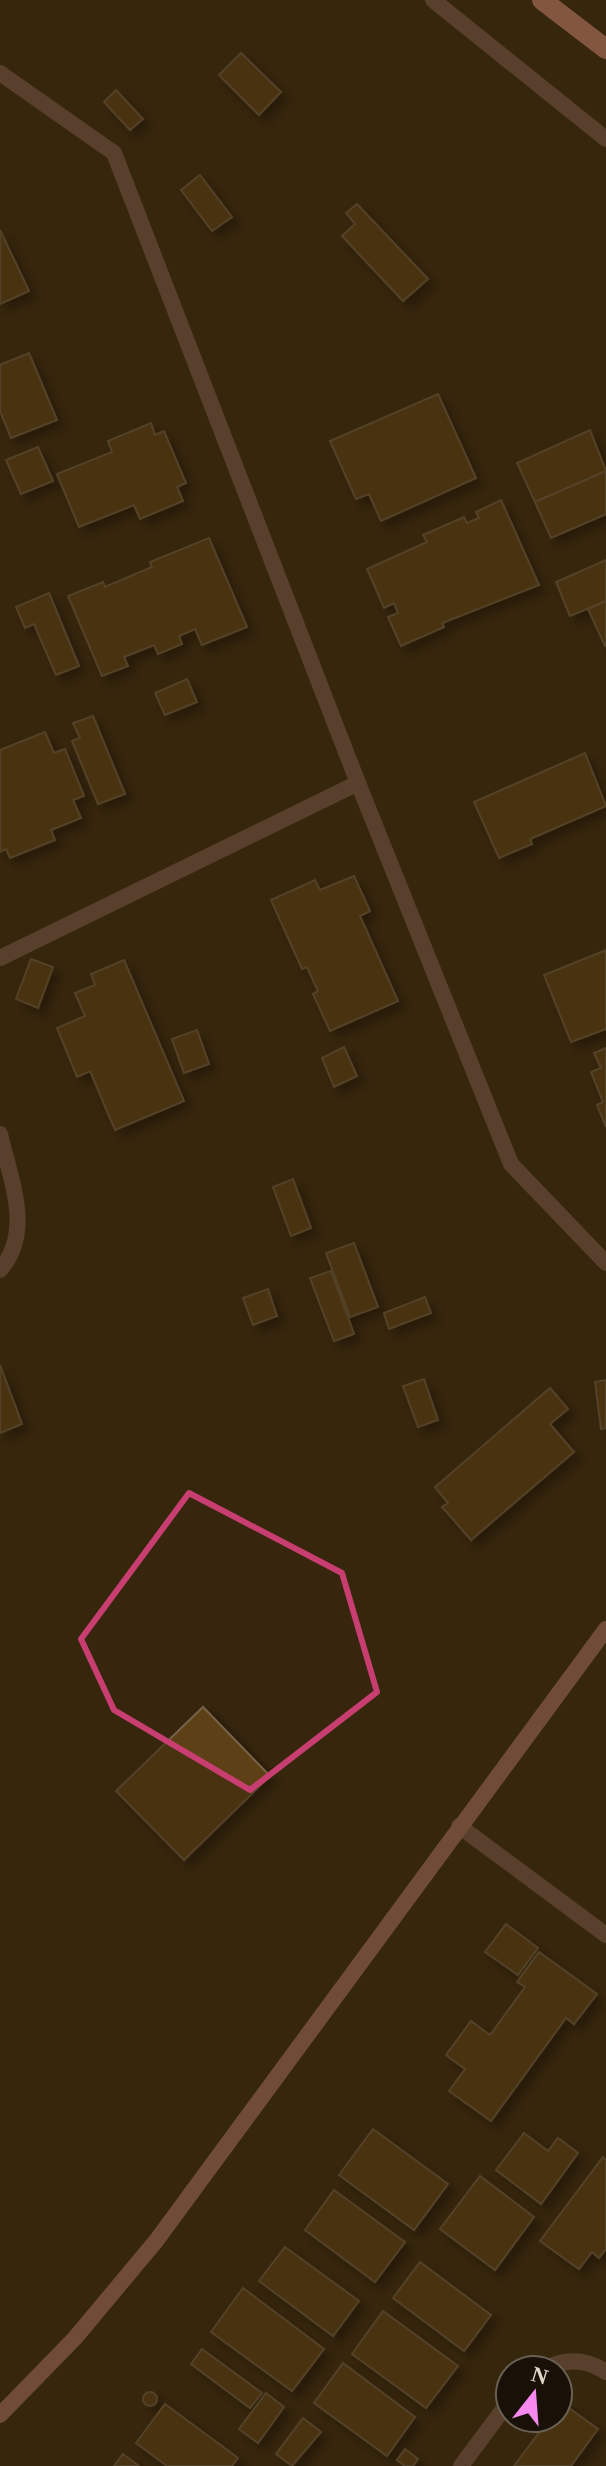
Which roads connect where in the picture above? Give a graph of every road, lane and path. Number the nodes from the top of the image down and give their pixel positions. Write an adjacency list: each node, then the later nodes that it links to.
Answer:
1 (433, 0): 5 (street)
2 (542, 0): 3 (main road)
3 (606, 49)
4 (0, 73): 6 (street)
5 (606, 139)
6 (358, 783): 7 (street); 9 (street)
7 (0, 958)
8 (0, 1134): 10 (street)
9 (606, 1263)
10 (0, 1270)
11 (606, 1629): 12 (street)
12 (459, 1826): 13 (street); 16 (street)
13 (606, 1935)
14 (574, 2362): 15 (street)
15 (606, 2372)
16 (0, 2415)
17 (494, 2422): 18 (street)
18 (461, 2466)

